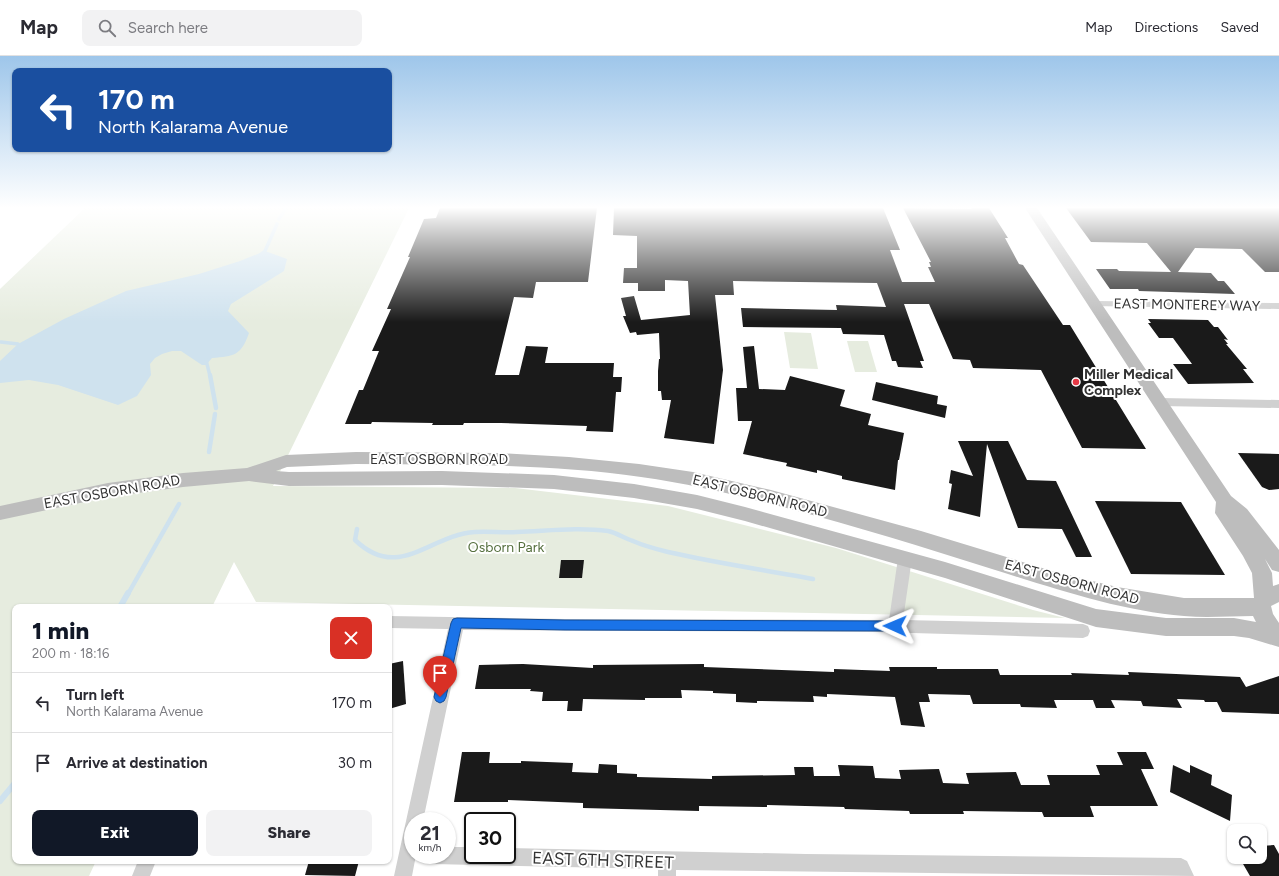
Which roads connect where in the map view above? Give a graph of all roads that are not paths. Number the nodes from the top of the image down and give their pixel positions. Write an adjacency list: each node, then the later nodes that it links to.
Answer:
1 (1057, 246): 2 (main road)
2 (1095, 304): 3 (street, EAST MONTEREY WAY); 4 (main road)
3 (1279, 306)
4 (1160, 402): 5 (street); 7 (main road)
5 (1279, 404)
6 (249, 474): 8 (main road, EAST OSBORN ROAD); 9 (main road, EAST OSBORN ROAD); 11 (main road, EAST OSBORN ROAD)
7 (1225, 501): 10 (main road); 11 (main road)
8 (0, 513)
9 (906, 558): 14 (street); 16 (main road, EAST OSBORN ROAD)
10 (1279, 564)
11 (1268, 600): 16 (main road)
12 (392, 622): 13 (street)
13 (457, 623): 14 (street); 17 (street)
14 (895, 626): 15 (street)
15 (1083, 632)
16 (1279, 638)
17 (416, 812)
18 (456, 856): 21 (street, EAST 6TH STREET)
19 (147, 864): 24 (street)
20 (407, 864): 25 (street)
21 (667, 869): 22 (street, EAST 6TH STREET)
22 (924, 871): 23 (street, EAST 6TH STREET)
23 (1183, 872)
24 (141, 876)
25 (403, 876)

